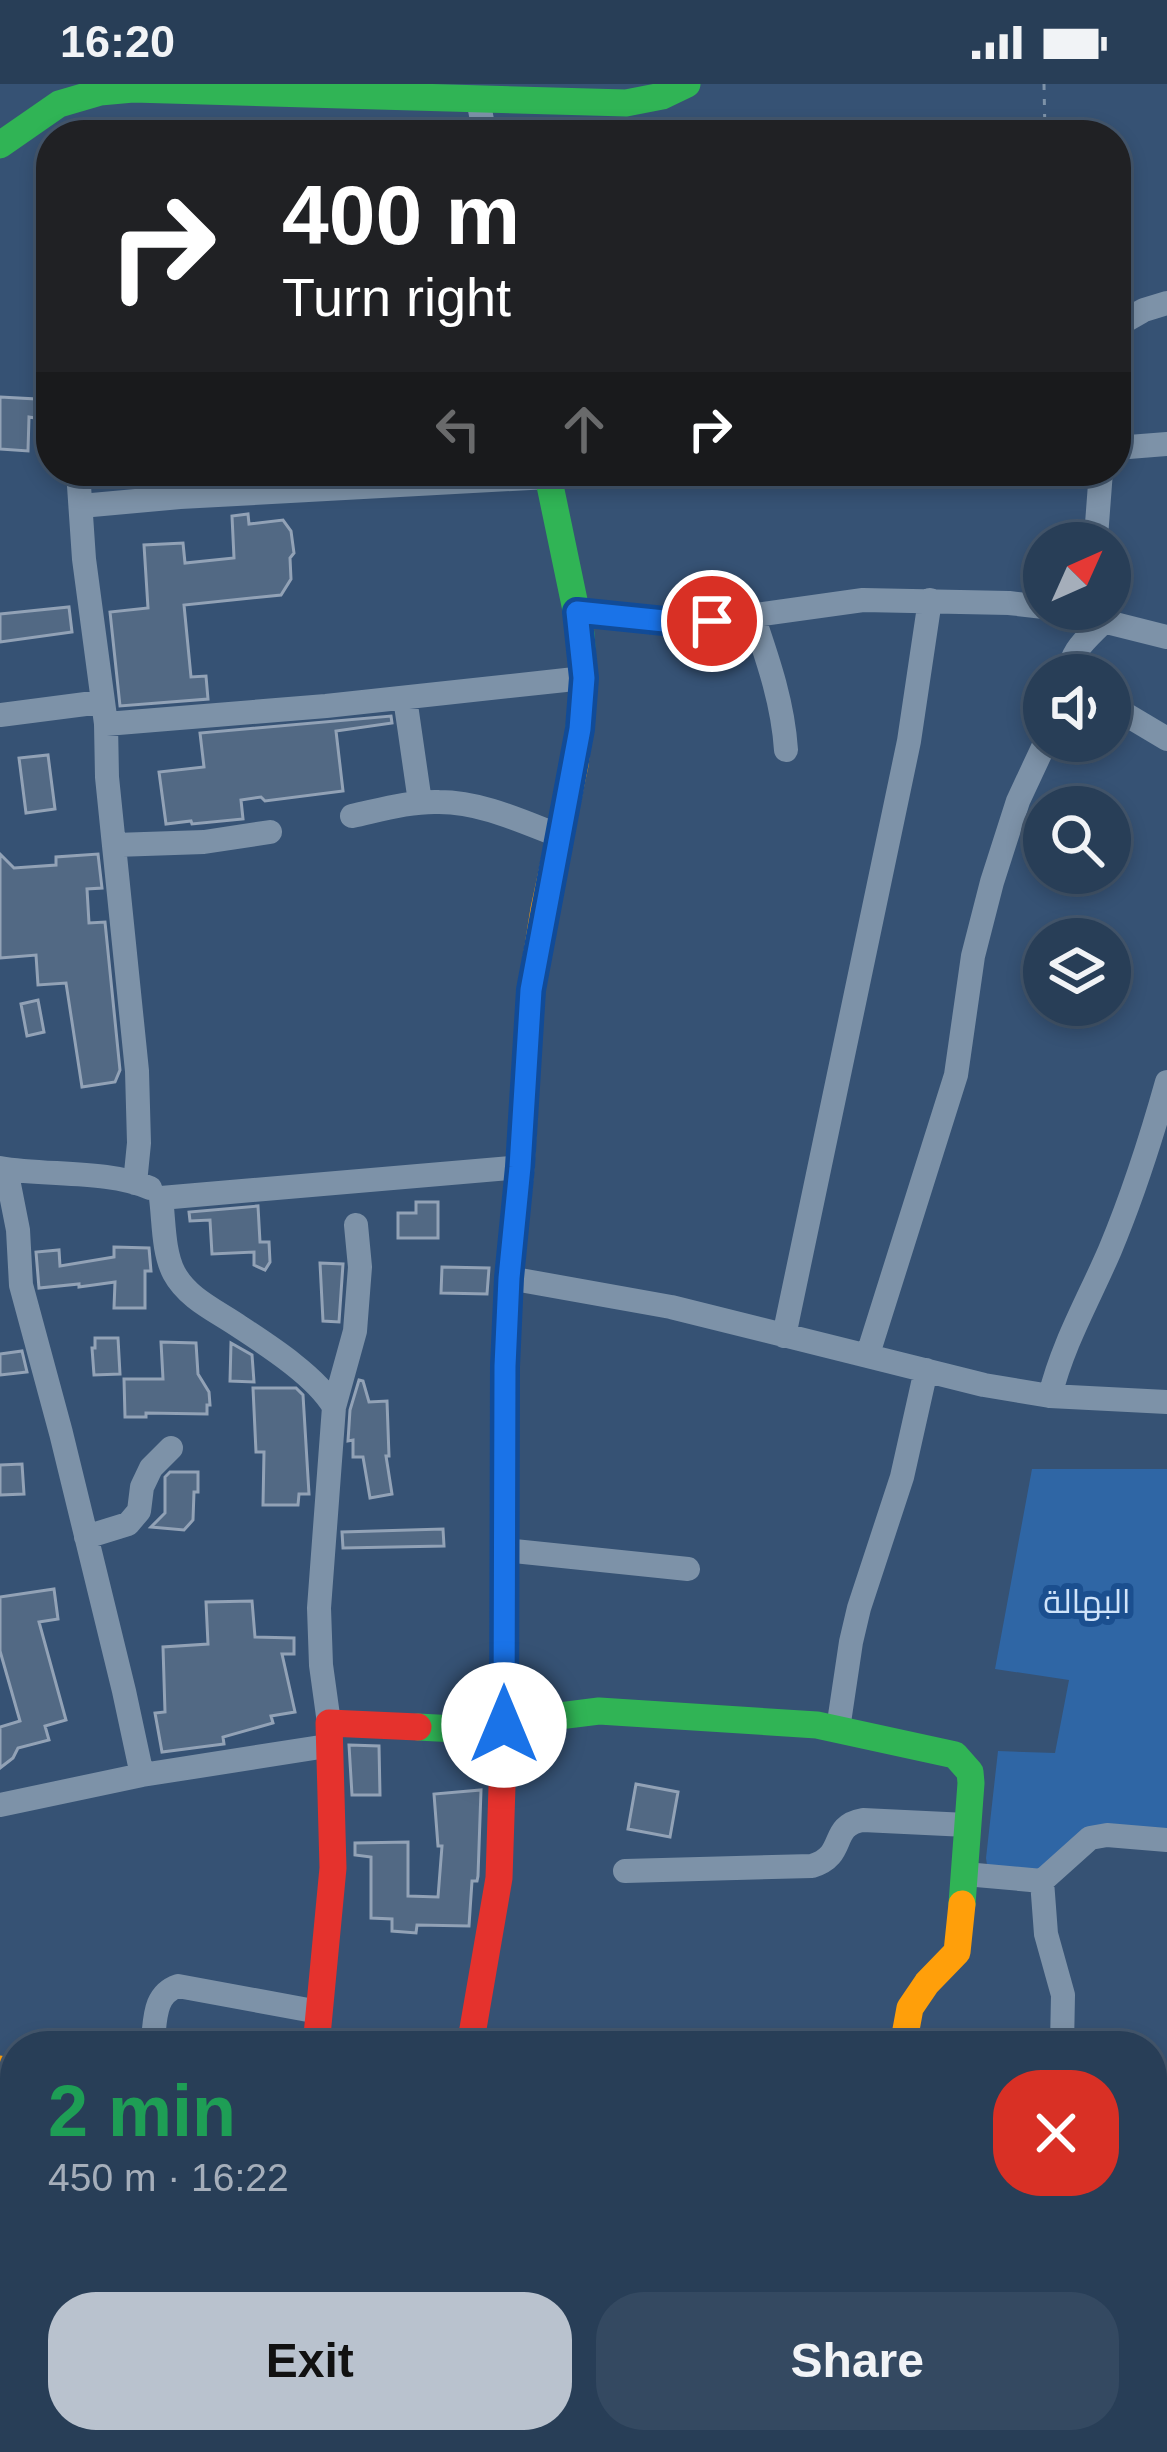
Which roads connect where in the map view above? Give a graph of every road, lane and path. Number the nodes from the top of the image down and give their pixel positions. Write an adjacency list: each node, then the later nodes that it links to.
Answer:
1 (687, 84): 4 (street)
2 (1044, 84): 6 (path)
3 (57, 94): 4 (street); 7 (street)
4 (478, 100): 5 (street)
5 (482, 120)
6 (1045, 120)
7 (0, 145)
8 (1167, 303): 9 (street)
9 (1131, 317)
10 (1167, 444): 11 (street)
11 (1131, 447)
12 (79, 486): 16 (street)
13 (358, 486): 16 (street)
14 (551, 486): 22 (street)
15 (1100, 486): 17 (street)
16 (81, 506): 30 (street)
17 (1097, 522)
18 (1023, 596): 20 (street)
19 (930, 600): 20 (street); 23 (street); 49 (street)
20 (1009, 603): 21 (street)
21 (1023, 605)
22 (577, 612): 23 (street); 28 (street)
23 (753, 616): 34 (street)
24 (1131, 629): 26 (street)
25 (1096, 630): 27 (street)
26 (1167, 638)
27 (1074, 654)
28 (584, 678): 29 (street); 39 (street)
29 (405, 698): 30 (street); 36 (street)
30 (103, 713): 31 (street); 40 (street)
31 (0, 715)
32 (1131, 718): 33 (street)
33 (1167, 739)
34 (786, 750)
35 (1036, 762): 50 (street)
36 (420, 802): 37 (street); 39 (street)
37 (352, 816)
38 (270, 832): 40 (street)
39 (560, 836): 43 (street)
40 (116, 845): 45 (street)
41 (1167, 1082): 42 (street)
42 (1158, 1147): 52 (street)
43 (520, 1167): 46 (street); 48 (street)
44 (3, 1168): 45 (street); 56 (street)
45 (135, 1183): 46 (street)
46 (161, 1198): 54 (street)
47 (356, 1225): 54 (street)
48 (509, 1278): 49 (street); 57 (street)
49 (784, 1336): 50 (street)
50 (868, 1354): 51 (street)
51 (926, 1370): 52 (street); 60 (street)
52 (1050, 1396): 53 (street)
53 (1167, 1402)
54 (334, 1407): 61 (street)
55 (171, 1448): 56 (street)
56 (86, 1537): 62 (street)
57 (504, 1550): 58 (street); 59 (street)
58 (688, 1569)
59 (504, 1725): 60 (street); 61 (street); 72 (street)
60 (838, 1729): 64 (street)
61 (328, 1734): 62 (street); 69 (street)
62 (142, 1775): 63 (street)
63 (0, 1805)
64 (967, 1825): 66 (street); 67 (street)
65 (1167, 1840): 68 (street)
66 (625, 1871)
67 (965, 1874): 68 (street); 73 (street)
68 (1042, 1882): 74 (street)
69 (319, 2012): 70 (street); 71 (street)
70 (154, 2031)
71 (317, 2031)
72 (473, 2031)
73 (906, 2031)
74 (1062, 2031)

